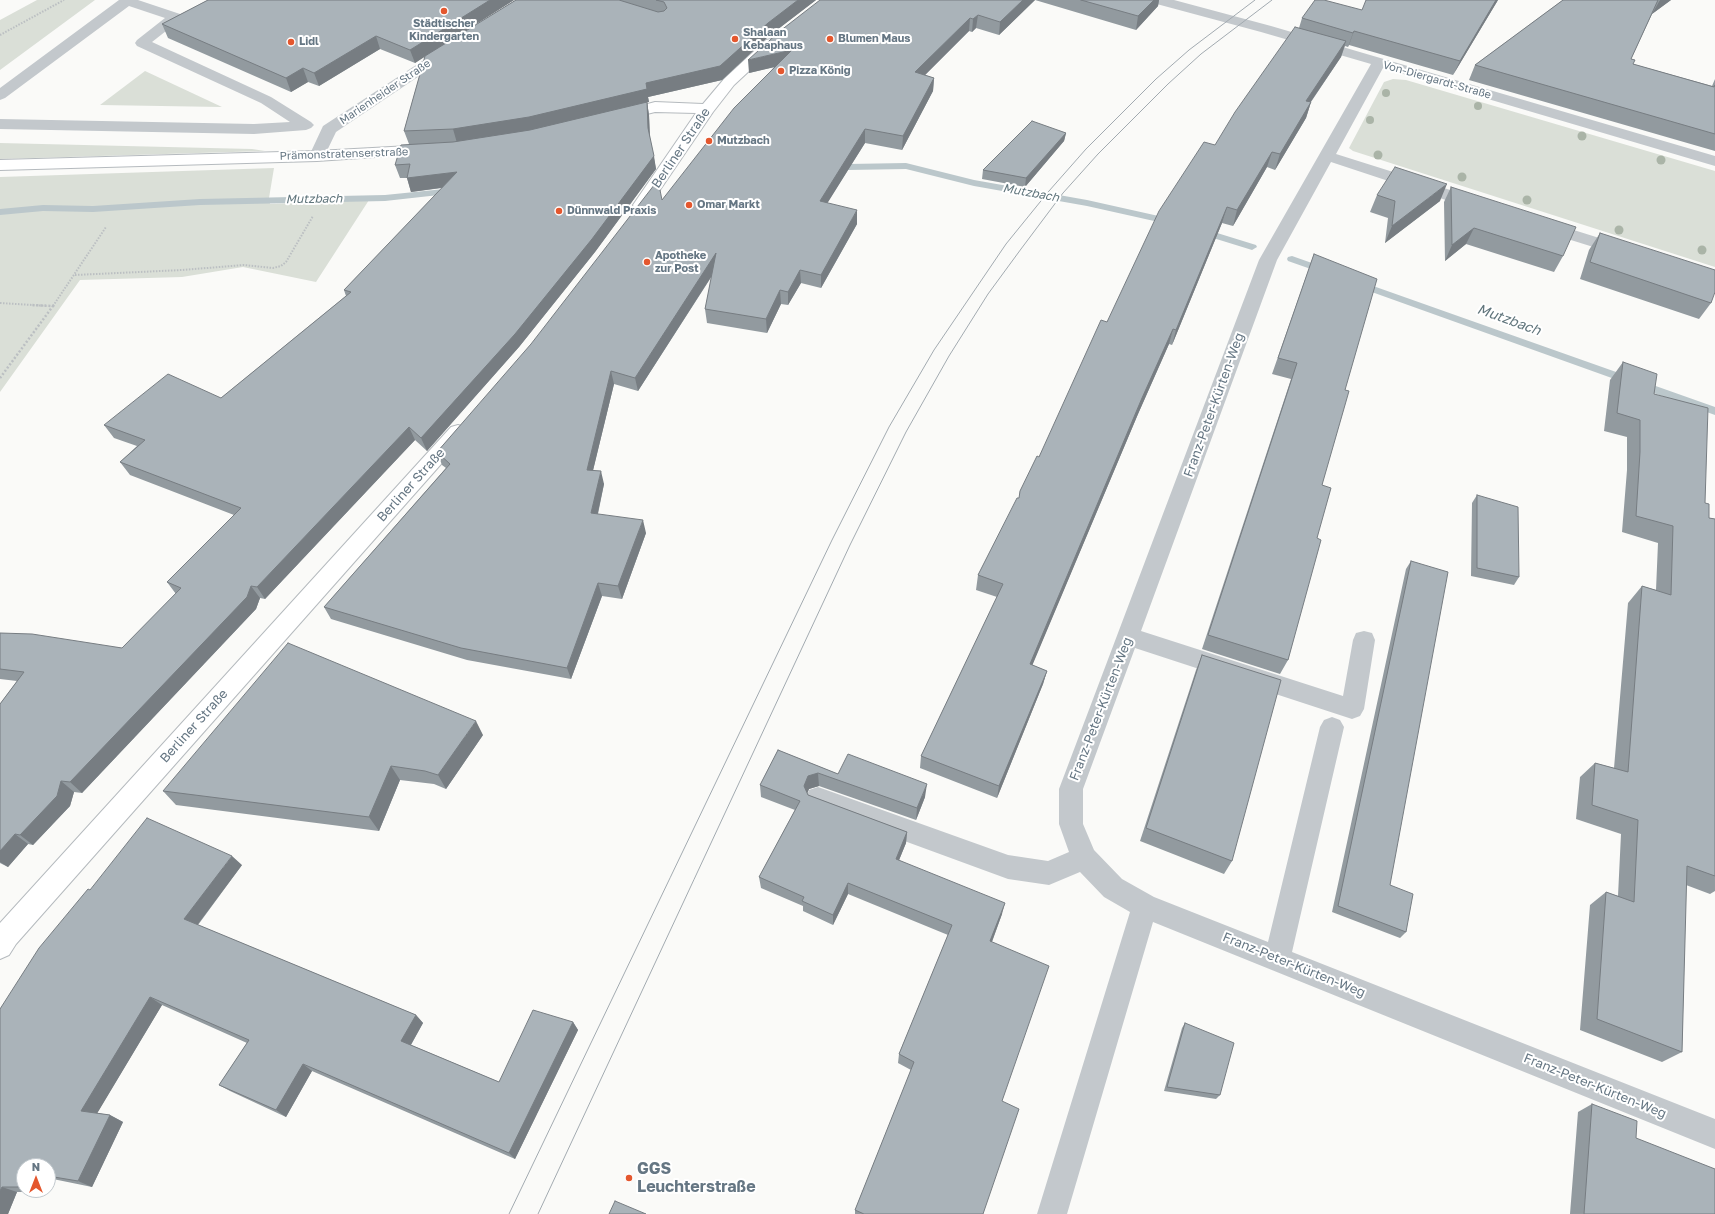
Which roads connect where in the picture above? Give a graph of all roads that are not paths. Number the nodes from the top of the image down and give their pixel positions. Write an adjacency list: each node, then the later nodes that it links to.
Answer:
1 (1158, 0): 4 (street, Von-Diergardt-Straße)
2 (780, 35): 6 (main road, Berliner Straße)
3 (462, 41): 10 (street, Marienheider Straße)
4 (1379, 63): 13 (street, Franz-Peter-Kürten-Weg); 14 (street, Von-Diergardt-Straße)
5 (0, 95): 9 (street)
6 (707, 109): 7 (main road); 18 (main road, Berliner Straße)
7 (602, 120)
8 (0, 124): 9 (street)
9 (306, 125): 10 (street)
10 (330, 129): 12 (street, Marienheider Straße)
11 (441, 150): 12 (main road, Prämonstratenserstraße)
12 (317, 156): 15 (main road, Prämonstratenserstraße)
13 (1327, 156): 16 (street); 21 (street, Franz-Peter-Kürten-Weg)
14 (1715, 161)
15 (0, 165)
16 (1492, 209)
17 (1530, 221): 19 (street)
18 (628, 222)
19 (1633, 254)
20 (472, 416): 27 (main road, Berliner Straße)
21 (1128, 636): 22 (street); 25 (street, Franz-Peter-Kürten-Weg)
22 (1364, 640)
23 (1332, 727): 28 (street)
24 (818, 798): 25 (street)
25 (1084, 858): 26 (street, Franz-Peter-Kürten-Weg)
26 (1145, 906): 28 (street, Franz-Peter-Kürten-Weg); 30 (street)
27 (0, 946)
28 (1277, 958): 29 (street, Franz-Peter-Kürten-Weg)
29 (1715, 1134)
30 (1052, 1214)

